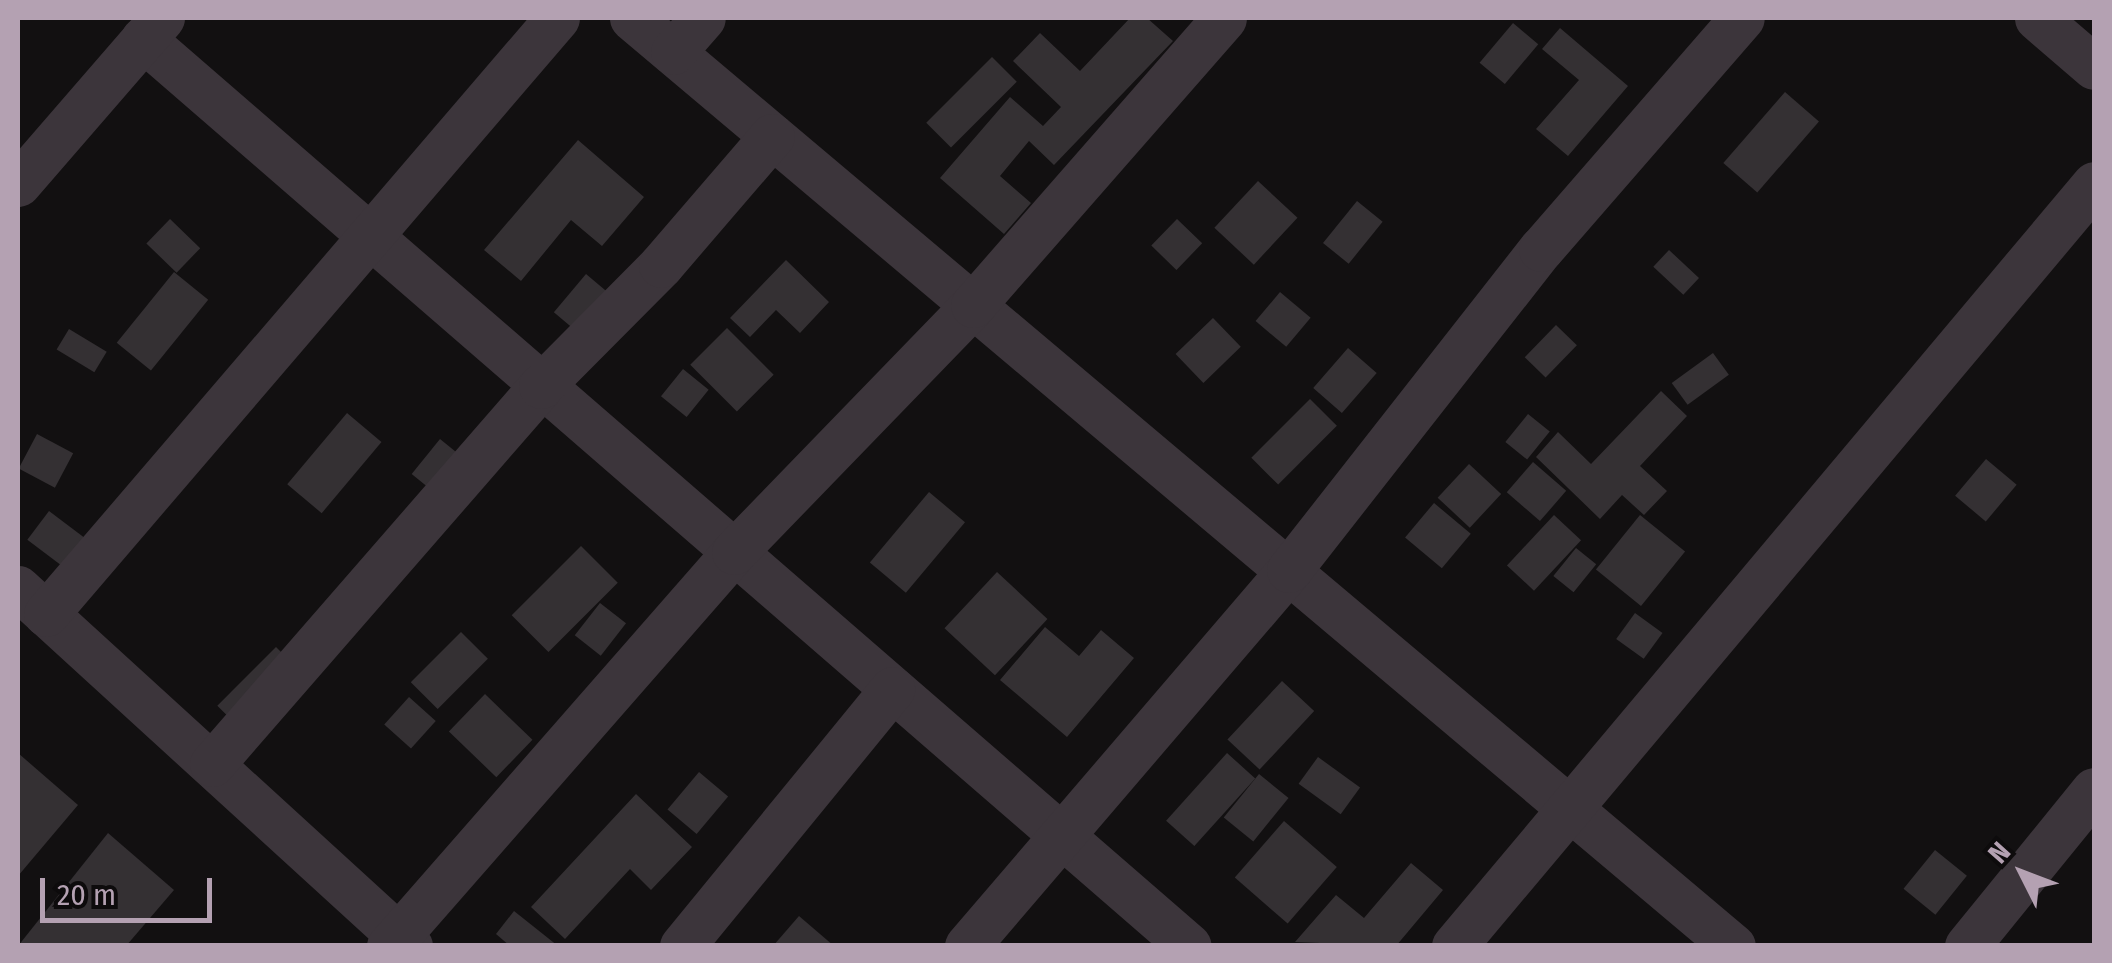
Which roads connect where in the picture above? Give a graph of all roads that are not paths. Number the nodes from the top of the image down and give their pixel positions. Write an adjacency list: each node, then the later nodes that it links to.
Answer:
1 (557, 18): 13 (street)
2 (632, 18): 8 (street)
3 (702, 18): 8 (street)
4 (1224, 18): 14 (street)
5 (1742, 18): 17 (street)
6 (2037, 18): 9 (street)
7 (152, 28): 11 (street); 13 (street)
8 (673, 52): 10 (street)
9 (2094, 66)
10 (772, 136): 14 (street); 15 (street)
11 (18, 184)
12 (2094, 184): 22 (street)
13 (366, 236): 15 (street); 18 (street)
14 (973, 305): 16 (street); 17 (street)
15 (541, 386): 16 (street); 20 (street)
16 (734, 552): 19 (street); 24 (street)
17 (1288, 570): 22 (street); 23 (street)
18 (32, 601): 20 (street)
19 (892, 690): 23 (street); 25 (street)
20 (212, 764): 24 (street)
21 (2094, 790): 30 (street)
22 (1566, 805): 28 (street); 29 (street)
23 (1061, 834): 26 (street); 27 (street)
24 (399, 942)
25 (682, 946)
26 (967, 946)
27 (1189, 946)
28 (1454, 946)
29 (1733, 946)
30 (1967, 946)

